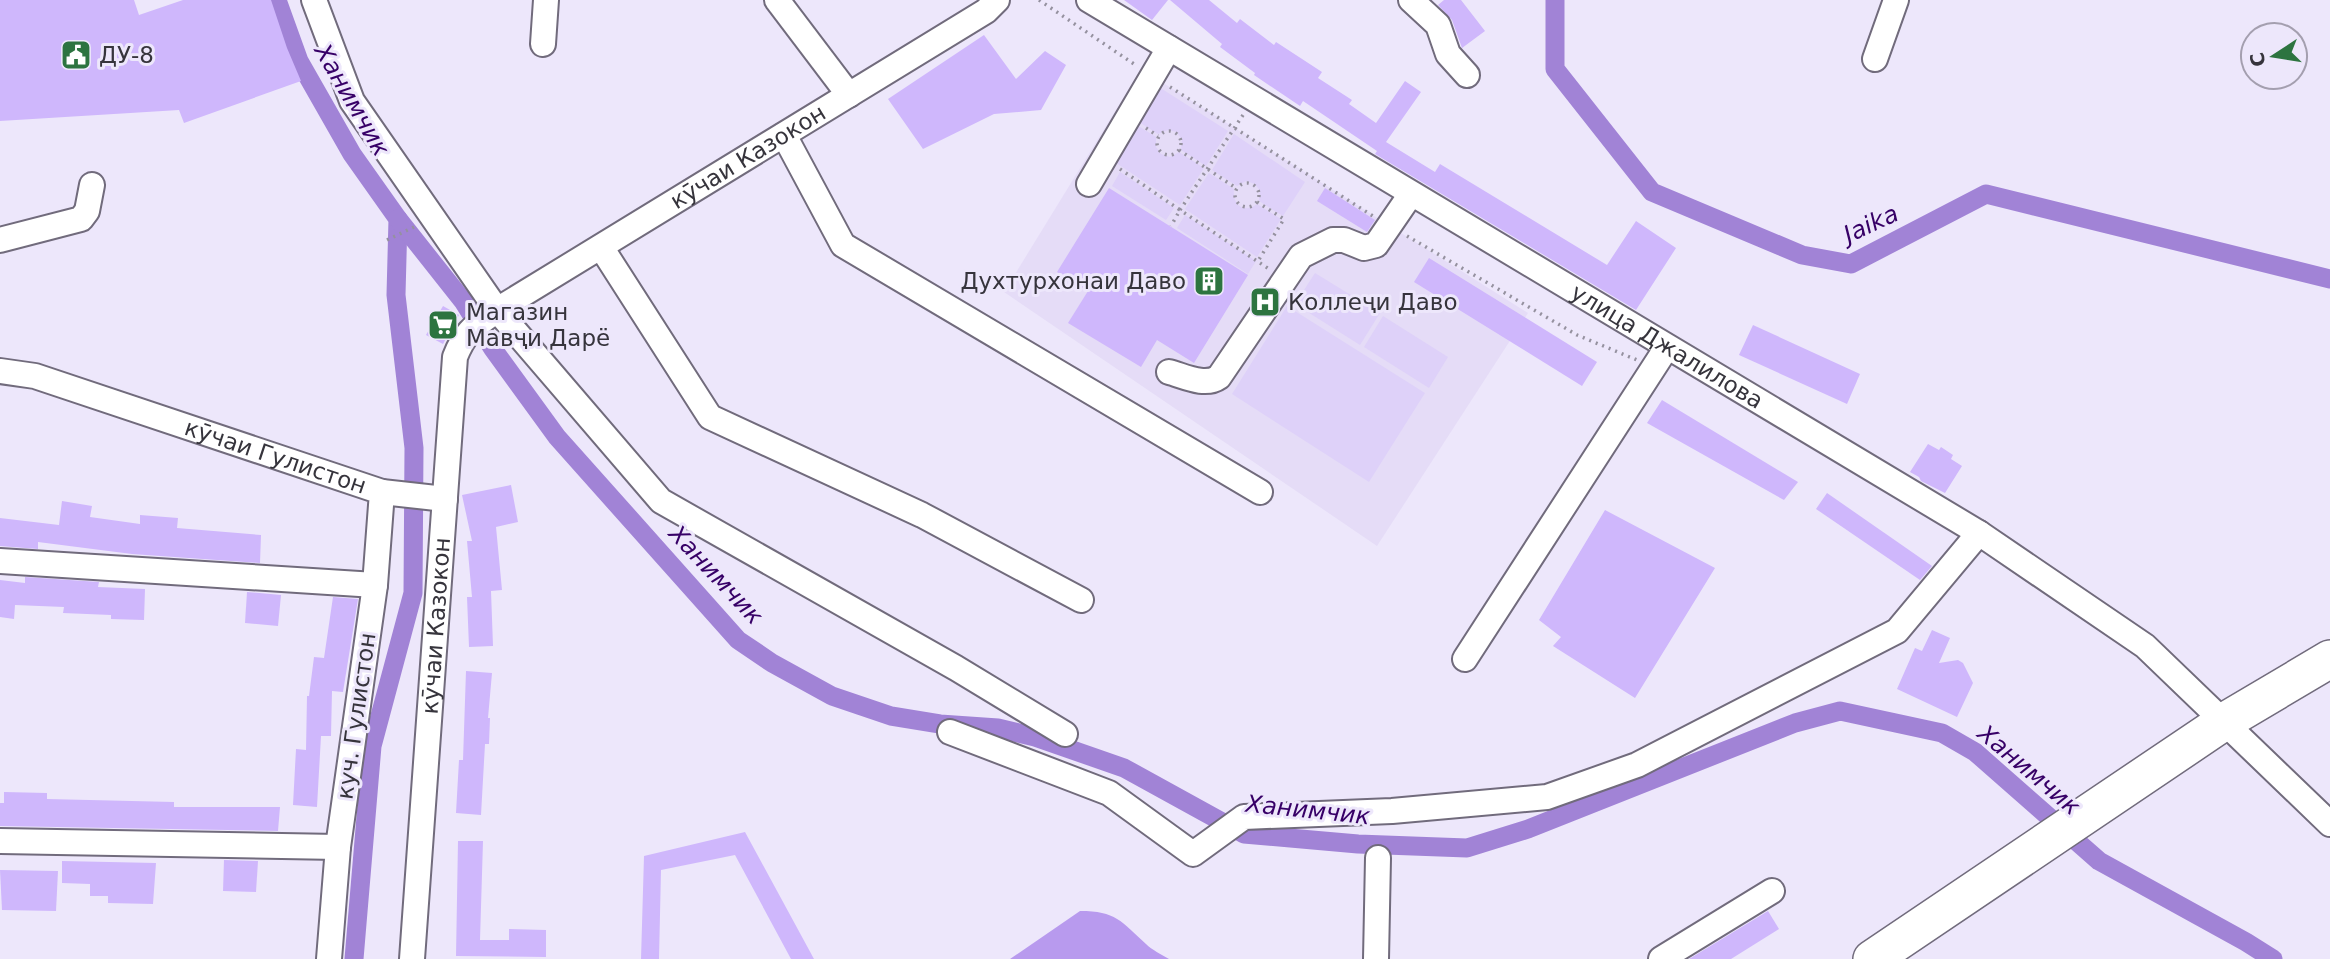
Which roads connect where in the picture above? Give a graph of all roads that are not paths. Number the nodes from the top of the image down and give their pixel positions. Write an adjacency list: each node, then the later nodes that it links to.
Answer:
1 (314, 0): 19 (street)
2 (546, 0): 8 (street)
3 (777, 0): 12 (street)
4 (998, 0): 12 (street, кӯчаи Казокон)
5 (1089, 0): 9 (street, улица Джалилова)
6 (1410, 0): 11 (street)
7 (1896, 0): 10 (street)
8 (544, 44)
9 (1169, 48): 14 (street); 16 (street, улица Джалилова)
10 (1875, 59)
11 (1467, 75)
12 (849, 95): 13 (street, кӯчаи Казокон)
13 (784, 135): 18 (street, кӯчаи Казокон); 24 (street)
14 (1089, 184)
15 (92, 185): 17 (street)
16 (1411, 194): 20 (street, улица Джалилова); 22 (street)
17 (0, 240)
18 (600, 247): 19 (street, кӯчаи Казокон); 29 (street)
19 (484, 319): 25 (street, кӯчаи Казокон); 34 (street)
20 (1660, 357): 26 (street, улица Джалилова); 31 (street)
21 (0, 371): 23 (street, кӯчаи Гулистон)
22 (1169, 372)
23 (383, 492): 25 (street); 28 (street, кӯчаи Гулистон)
24 (1260, 492)
25 (445, 499): 41 (street, кӯчаи Казокон)
26 (1979, 533): 32 (street, улица Джалилова); 33 (street)
27 (0, 561): 28 (street)
28 (375, 585): 37 (street, куч. Гулистон)
29 (1081, 600)
30 (2330, 659): 32 (highway)
31 (1465, 660)
32 (2222, 723): 35 (street, улица Джалилова); 44 (highway)
33 (950, 732)
34 (1065, 734)
35 (2330, 824)
36 (0, 841): 37 (street)
37 (338, 847): 40 (street)
38 (1378, 858): 42 (street)
39 (1772, 891): 43 (street)
40 (329, 959)
41 (412, 959)
42 (1376, 959)
43 (1661, 959)
44 (1872, 959)

